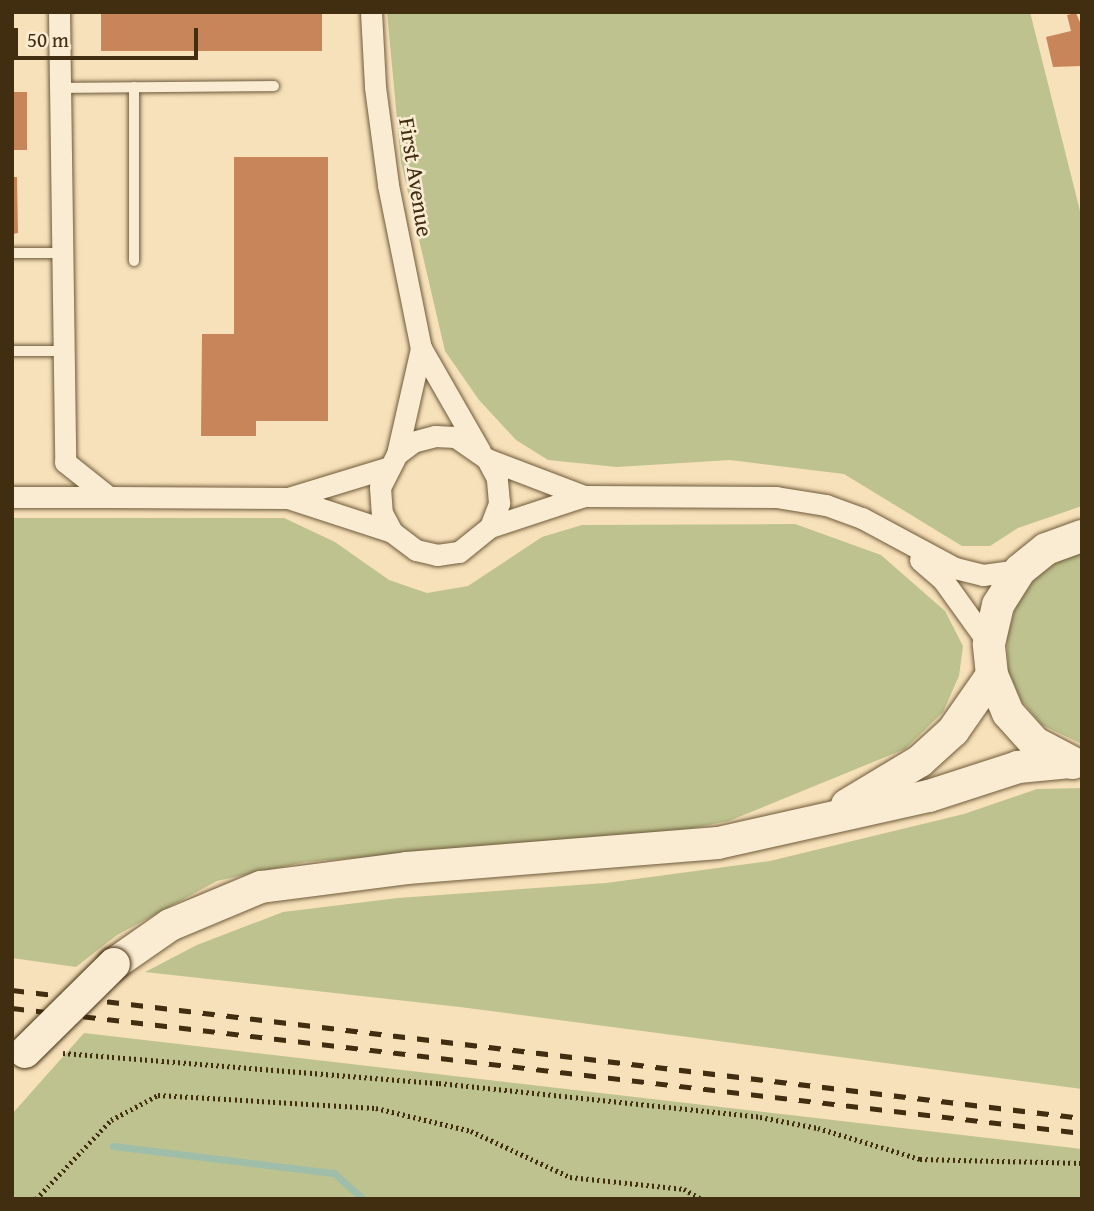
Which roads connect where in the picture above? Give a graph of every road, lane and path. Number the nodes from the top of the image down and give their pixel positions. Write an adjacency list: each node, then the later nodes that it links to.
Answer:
1 (59, 12): 4 (street)
2 (371, 12): 9 (street, First Avenue)
3 (274, 86): 5 (lane)
4 (59, 88): 5 (lane); 7 (street)
5 (134, 88): 8 (lane)
6 (12, 253): 7 (lane)
7 (59, 253): 11 (street)
8 (134, 261)
9 (421, 348): 12 (street, First Avenue); 13 (street, First Avenue)
10 (12, 351): 11 (lane)
11 (60, 351): 16 (street)
12 (484, 455): 13 (street); 14 (street); 18 (street)
13 (391, 461): 17 (street); 19 (street)
14 (584, 496): 18 (street); 21 (street)
15 (12, 497): 16 (street)
16 (109, 497): 17 (street)
17 (288, 498): 19 (street)
18 (490, 527): 19 (street)
19 (392, 532)
20 (1082, 536): 22 (main road)
21 (902, 543): 22 (street); 23 (street)
22 (1020, 570): 23 (main road)
23 (991, 660): 24 (main road); 25 (main road)
24 (1076, 763): 25 (main road)
25 (821, 821): 26 (main road, bridge)
26 (30, 1057): 27 (path)
27 (1082, 1163)
28 (36, 1199): 29 (path)
29 (701, 1199)

